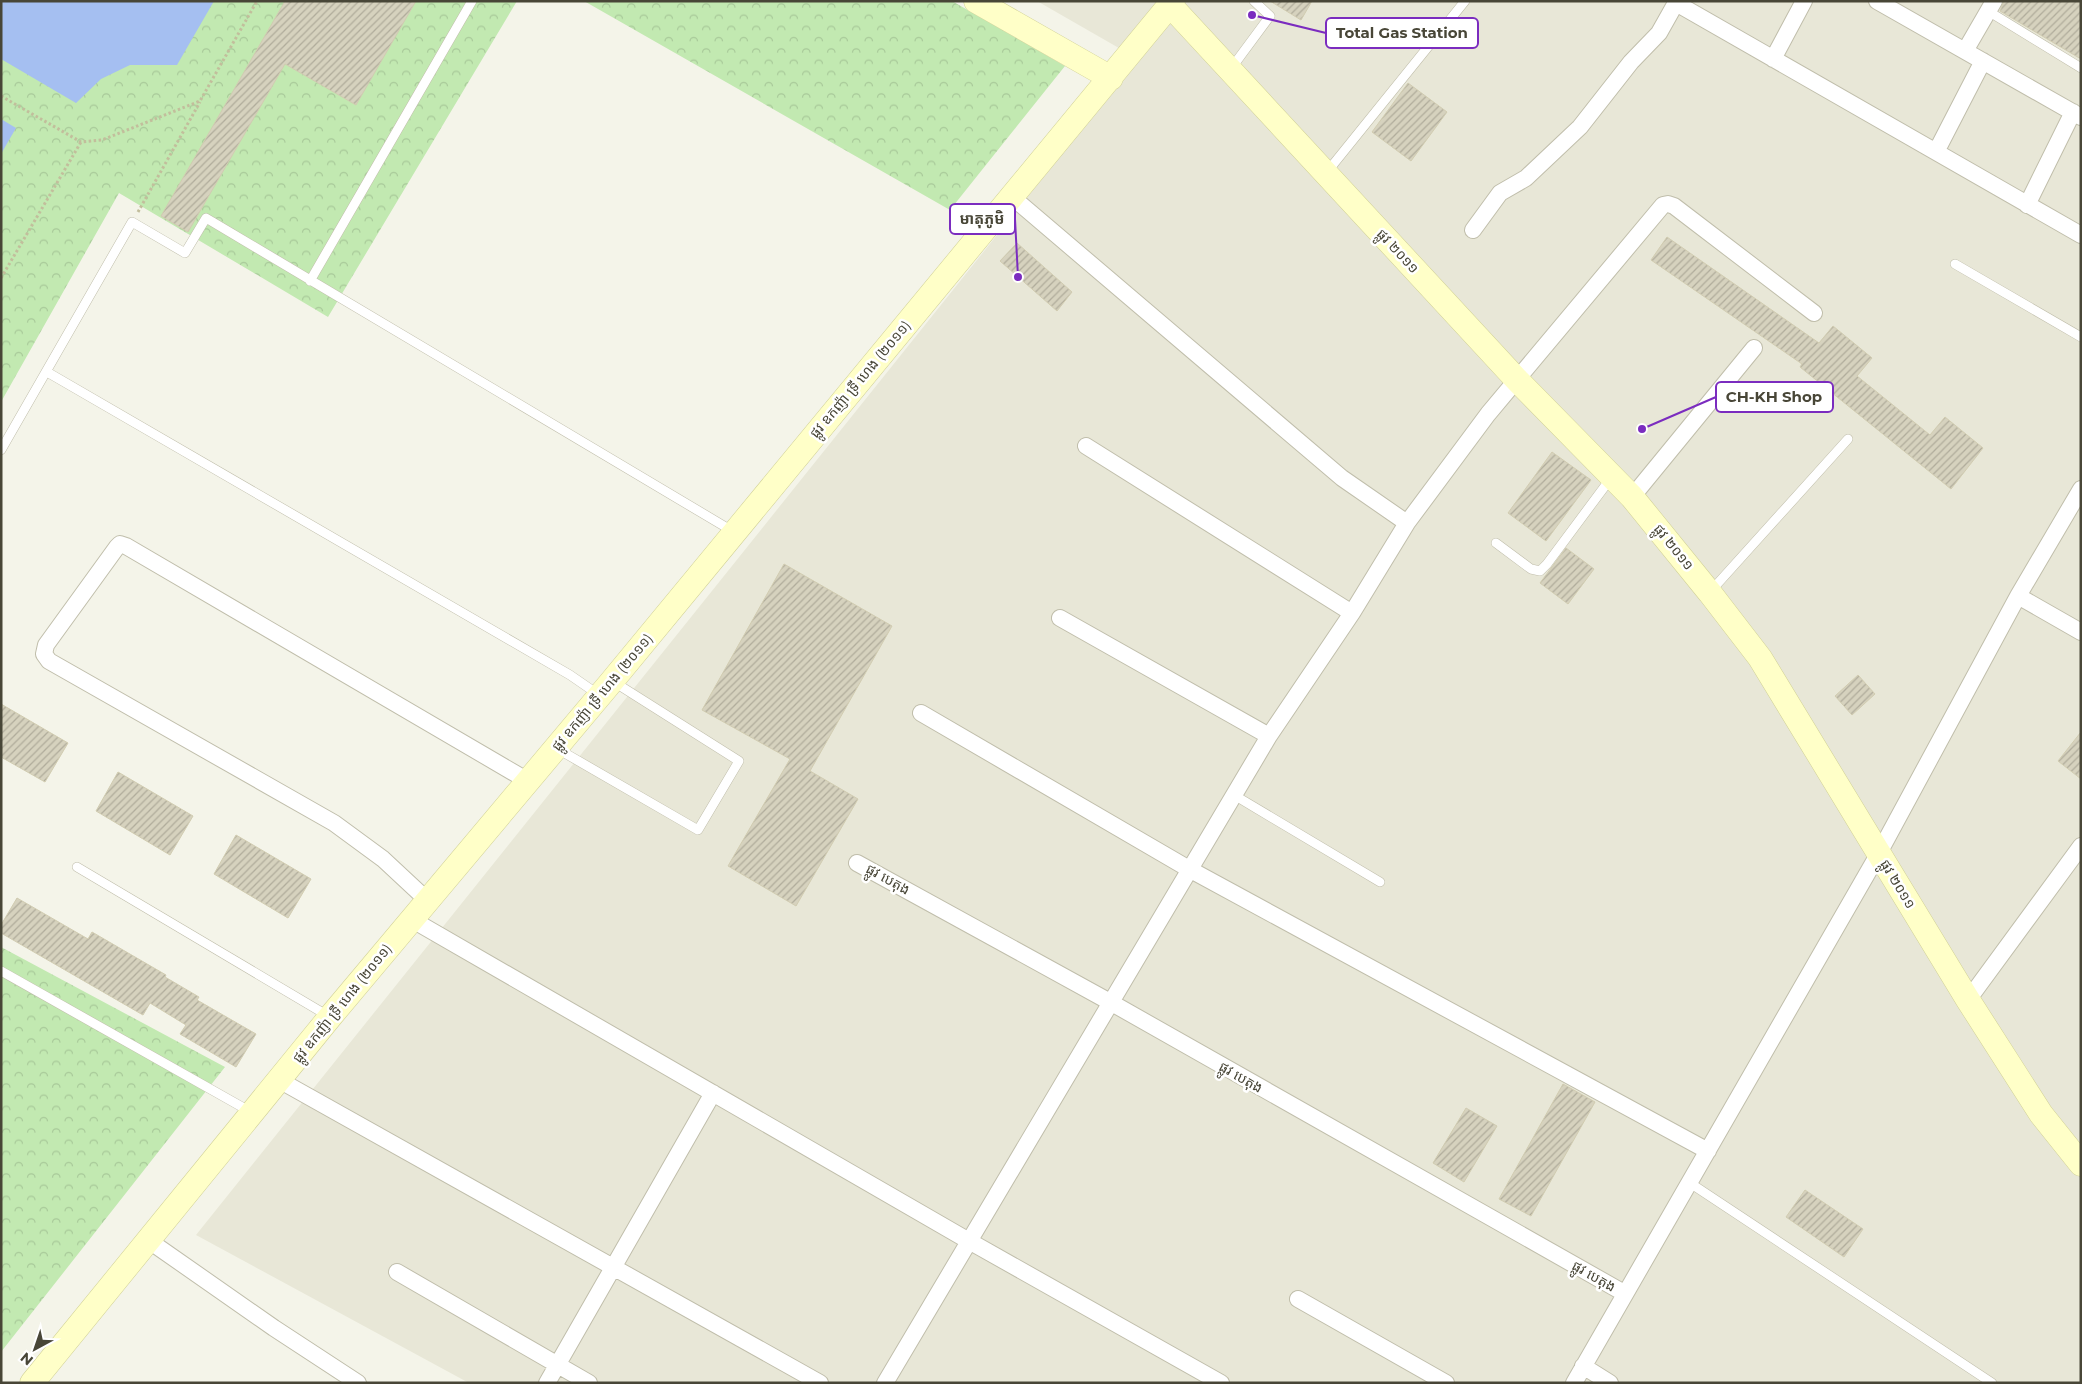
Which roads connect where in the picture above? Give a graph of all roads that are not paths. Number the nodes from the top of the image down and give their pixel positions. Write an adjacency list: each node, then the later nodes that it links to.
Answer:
1 (472, 1): 24 (lane)
2 (976, 1): 15 (main road)
3 (1254, 1): 14 (lane)
4 (1465, 1): 18 (lane)
5 (1804, 1): 11 (street)
6 (1677, 2): 11 (street); 21 (street)
7 (1172, 3): 14 (main road, ផ្លូវ ២០១១); 15 (main road, ផ្លូវ ឧកញ៉ា ទ្រី ហេង (២០១១))
8 (1886, 3): 10 (street)
9 (1991, 6): 10 (street); 13 (lane)
10 (1966, 51): 12 (street)
11 (1774, 58): 17 (street)
12 (1983, 61): 16 (street); 17 (street)
13 (2081, 68)
14 (1230, 71): 18 (main road, ផ្លូវ ២០១១)
15 (1110, 78): 19 (main road, ផ្លូវ ឧកញ៉ា ទ្រី ហេង (២០១១))
16 (2077, 114): 20 (street)
17 (1936, 152): 20 (street)
18 (1326, 174): 29 (main road, ផ្លូវ ២០១១)
19 (1011, 196): 36 (street); 37 (main road, ផ្លូវ ឧកញ៉ា ទ្រី ហេង (២០១១))
20 (2028, 205): 22 (street)
21 (1473, 230)
22 (2081, 235)
23 (1954, 264): 26 (lane)
24 (310, 281): 28 (lane); 37 (lane)
25 (1814, 313): 29 (street)
26 (2081, 337)
27 (1754, 348): 35 (street)
28 (47, 372): 32 (lane); 44 (lane)
29 (1518, 381): 33 (main road, ផ្លូវ ២០១១); 36 (street)
30 (1848, 439): 39 (lane)
31 (1086, 446): 41 (street)
32 (1, 450)
33 (1612, 477): 35 (main road, ផ្លូវ ២០១១); 38 (lane)
34 (2081, 489): 40 (street)
35 (1632, 497): 39 (main road, ផ្លូវ ២០១១)
36 (1407, 523): 41 (street)
37 (734, 532): 44 (main road, ផ្លូវ ឧកញ៉ា ទ្រី ហេង (២០១១))
38 (1496, 542)
39 (1710, 593): 50 (main road, ផ្លូវ ២០១១)
40 (2018, 596): 43 (street); 50 (street)
41 (1352, 613): 46 (street)
42 (1060, 618): 46 (street)
43 (2081, 632)
44 (606, 688): 47 (main road, ផ្លូវ ឧកញ៉ា ទ្រី ហេង (២០១១)); 47 (lane)
45 (921, 713): 54 (street)
46 (1269, 736): 49 (street)
47 (556, 748): 48 (main road, ផ្លូវ ឧកញ៉ា ទ្រី ហេង (២០១១))
48 (528, 781): 56 (main road, ផ្លូវ ឧកញ៉ា ទ្រី ហេង (២០១១)); 56 (street)
49 (1234, 795): 54 (street); 55 (lane)
50 (1879, 853): 59 (main road, ផ្លូវ ២០១១); 65 (street)
51 (2078, 857): 59 (street)
52 (857, 862): 60 (street, ផ្លូវ បេតុង)
53 (77, 867): 61 (lane)
54 (1190, 869): 60 (street); 65 (street)
55 (1380, 882)
56 (427, 900): 57 (main road, ផ្លូវ ឧកញ៉ា ទ្រី ហេង (២០១១))
57 (411, 919): 61 (main road, ផ្លូវ ឧកញ៉ា ទ្រី ហេង (២០១១)); 63 (street)
58 (1, 971): 64 (lane)
59 (1968, 1000): 66 (main road, ផ្លូវ ២០១១)
60 (1110, 1002): 69 (street); 72 (street, ផ្លូវ បេតុង)
61 (330, 1017): 62 (main road, ផ្លូវ ឧកញ៉ា ទ្រី ហេង (២០១១))
62 (279, 1080): 64 (main road, ផ្លូវ ឧកញ៉ា ទ្រី ហេង (២០១១)); 70 (street)
63 (713, 1093): 69 (street); 70 (street)
64 (252, 1113): 68 (main road, ផ្លូវ ឧកញ៉ា ទ្រី ហេង (២០១១))
65 (1708, 1151): 67 (street)
66 (2081, 1164)
67 (1690, 1183): 72 (street); 86 (lane)
68 (148, 1240): 76 (main road, ផ្លូវ ឧកញ៉ា ទ្រី ហេង (២០១១)); 77 (street)
69 (969, 1241): 81 (street); 82 (street)
70 (615, 1266): 74 (street); 80 (street)
71 (397, 1272): 74 (street)
72 (1624, 1293): 75 (street)
73 (1298, 1299): 83 (street)
74 (557, 1365): 78 (street); 79 (street)
75 (1583, 1366): 84 (street); 85 (street)
76 (32, 1383)
77 (358, 1383)
78 (547, 1383)
79 (589, 1383)
80 (820, 1383)
81 (885, 1383)
82 (1221, 1383)
83 (1446, 1383)
84 (1574, 1383)
85 (1610, 1383)
86 (1992, 1383)

